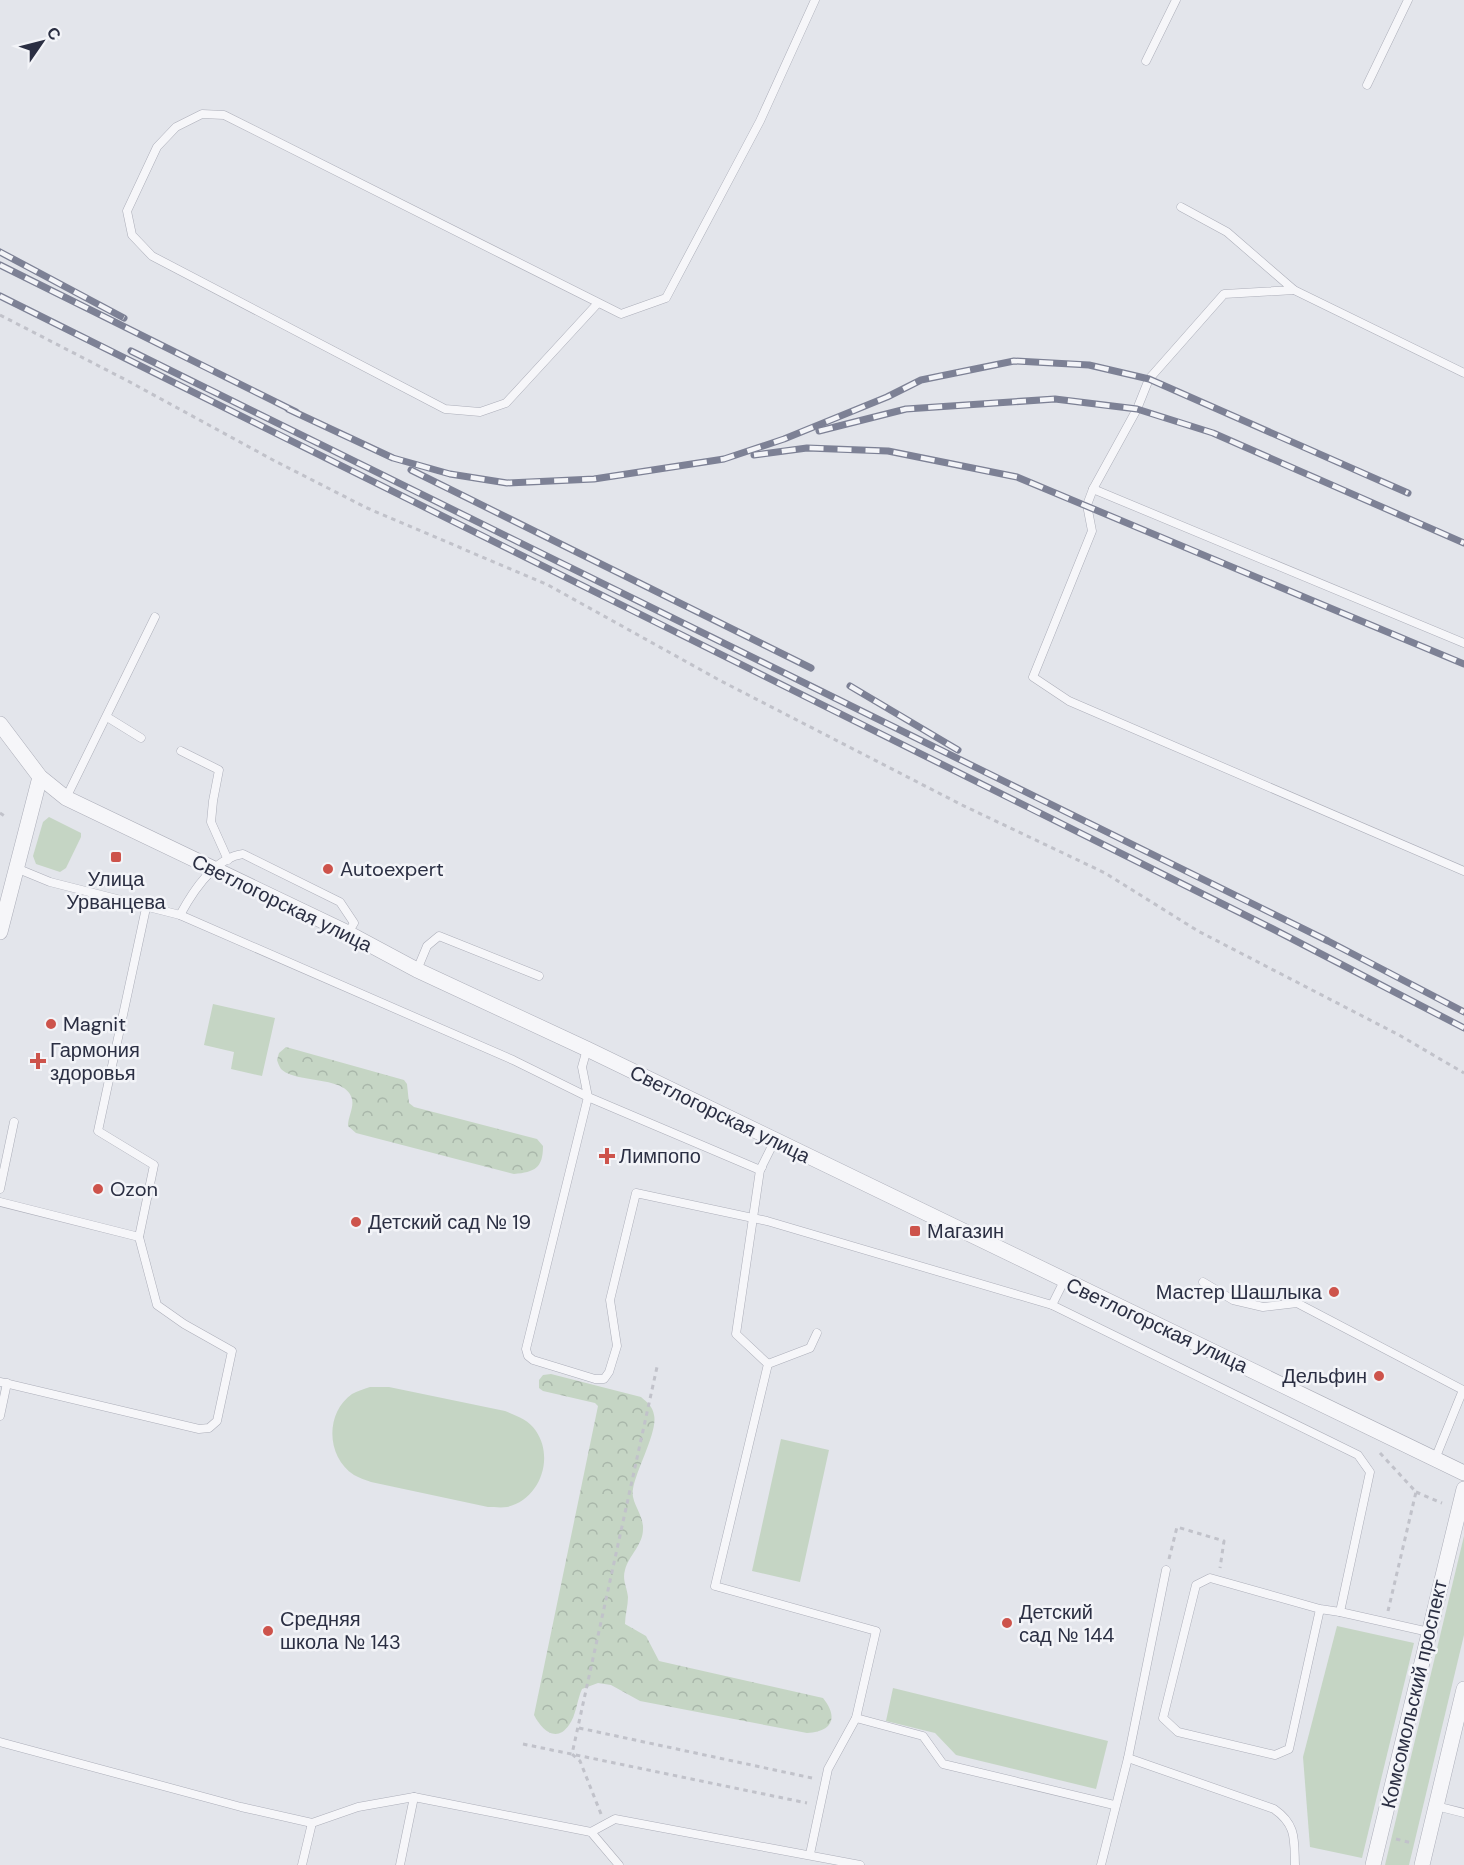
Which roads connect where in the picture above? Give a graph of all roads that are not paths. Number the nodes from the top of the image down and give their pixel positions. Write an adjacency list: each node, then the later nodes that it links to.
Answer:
1 (815, 0): 8 (lane)
2 (1176, 0): 4 (lane)
3 (1408, 0): 5 (lane)
4 (1146, 61)
5 (1367, 85)
6 (1181, 207): 7 (lane)
7 (1294, 290): 9 (lane); 10 (lane)
8 (598, 303): 8 (lane)
9 (1464, 373)
10 (1094, 489): 12 (lane); 22 (lane)
11 (155, 617): 13 (lane)
12 (1464, 643)
13 (107, 717): 15 (lane); 18 (lane)
14 (0, 724): 17 (street, Светлогорская улица)
15 (141, 738)
16 (181, 751): 19 (lane)
17 (40, 777): 18 (street, Светлогорская улица); 20 (street)
18 (66, 798): 21 (street, Светлогорская улица)
19 (228, 860): 21 (lane); 26 (lane)
20 (16, 868): 23 (lane); 25 (street)
21 (214, 869): 24 (lane); 26 (street, Светлогорская улица)
22 (1464, 871)
23 (146, 908): 24 (lane); 37 (lane)
24 (180, 915): 30 (lane)
25 (0, 932)
26 (348, 933): 27 (street, Светлогорская улица)
27 (417, 970): 28 (lane); 29 (street, Светлогорская улица)
28 (539, 976)
29 (587, 1049): 30 (lane); 32 (street, Светлогорская улица)
30 (588, 1097): 33 (lane); 36 (lane)
31 (14, 1122): 34 (lane)
32 (775, 1140): 33 (lane); 38 (street, Светлогорская улица)
33 (760, 1170): 36 (lane)
34 (0, 1189)
35 (0, 1202): 37 (lane)
36 (753, 1217): 40 (lane); 42 (lane)
37 (139, 1237): 43 (lane)
38 (1064, 1281): 40 (lane); 46 (street, Светлогорская улица)
39 (1203, 1282): 44 (lane)
40 (1052, 1305): 51 (lane)
41 (817, 1333): 42 (lane)
42 (768, 1364): 54 (lane)
43 (3, 1383): 45 (lane)
44 (1464, 1391): 46 (lane)
45 (0, 1416)
46 (1435, 1459): 47 (street, Светлогорская улица)
47 (1464, 1473)
48 (1464, 1489): 52 (street, Комсомольский проспект)
49 (1166, 1570): 56 (lane)
50 (1320, 1610): 50 (lane); 51 (lane)
51 (1340, 1612): 52 (lane)
52 (1429, 1632): 70 (street, Комсомольский проспект)
53 (1464, 1689): 59 (street)
54 (856, 1718): 58 (lane); 63 (lane)
55 (0, 1742): 61 (lane)
56 (1128, 1758): 58 (lane); 69 (lane)
57 (414, 1797): 61 (lane); 62 (lane); 65 (lane)
58 (1114, 1805): 68 (lane)
59 (1436, 1806): 60 (lane); 71 (street)
60 (1464, 1814)
61 (312, 1823): 64 (lane)
62 (591, 1832): 63 (lane); 66 (lane)
63 (810, 1854): 67 (lane)
64 (302, 1865)
65 (400, 1865)
66 (619, 1865)
67 (860, 1865)
68 (1101, 1865)
69 (1295, 1865)
70 (1373, 1865)
71 (1422, 1865)

